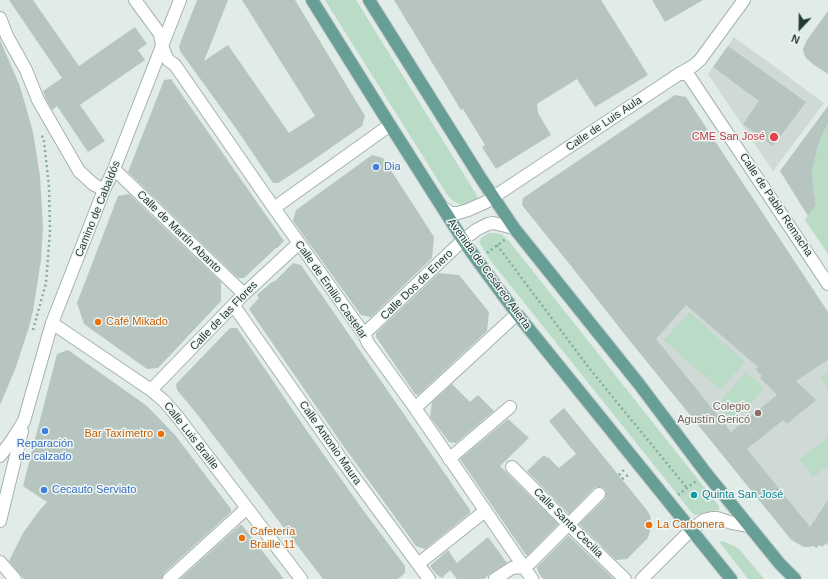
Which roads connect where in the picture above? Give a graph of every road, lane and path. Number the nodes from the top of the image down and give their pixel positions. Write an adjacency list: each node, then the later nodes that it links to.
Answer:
1 (135, 0): 7 (street, Calle de Emilio Castelar)
2 (180, 0): 7 (street, Camino de Cabaldós)
3 (312, 0): 9 (main road, Avenida de Cesáreo Alierta)
4 (369, 0): 13 (main road)
5 (739, 2): 8 (street, Calle de Luis Aula)
6 (0, 18): 12 (street)
7 (162, 46): 11 (street, Camino de Cabaldós); 15 (street, Calle de Emilio Castelar)
8 (679, 74): 13 (street, Calle de Luis Aula); 22 (street, Calle de Pablo Remacha)
9 (390, 125): 14 (main road, Avenida de Cesáreo Alierta); 15 (street)
10 (39, 127): 27 (path)
11 (114, 169): 12 (street, Camino de Cabaldós); 23 (street, Calle de Martín Abanto)
12 (104, 190): 26 (street, Camino de Cabaldós)
13 (493, 197): 14 (street, Calle de Luis Aula); 16 (main road)
14 (442, 207): 17 (main road, Avenida de Cesáreo Alierta)
15 (274, 208): 19 (street, Calle de Emilio Castelar)
16 (514, 228): 17 (street, Calle Dos de Enero); 48 (main road)
17 (463, 240): 25 (main road, Avenida de Cesáreo Alierta); 28 (street, Calle Dos de Enero)
18 (504, 241): 20 (path)
19 (299, 243): 23 (street, Calle de las Flores); 28 (street, Calle de Emilio Castelar)
20 (497, 245): 21 (path); 41 (path)
21 (487, 254)
22 (828, 284)
23 (244, 294): 24 (street, Calle de las Flores)
24 (234, 306): 29 (street, Calle de las Flores); 52 (street, Calle Antonio Maura)
25 (517, 314): 31 (street); 49 (main road, Avenida de Cesáreo Alierta)
26 (52, 323): 29 (street, Calle Luis Braille); 32 (street, Camino de Cabaldós)
27 (33, 330)
28 (364, 334): 31 (street, Calle de Emilio Castelar)
29 (151, 390): 44 (street, Calle Luis Braille)
30 (510, 407): 34 (street)
31 (415, 408): 34 (street, Calle de Emilio Castelar)
32 (24, 421): 33 (street, Camino de Cabaldós); 46 (street, Camino de Cabaldós)
33 (0, 456)
34 (449, 459): 45 (street, Calle de Emilio Castelar)
35 (512, 467): 47 (street, Calle Santa Cecilia)
36 (624, 470): 37 (path)
37 (618, 475)
38 (628, 475): 40 (path)
39 (698, 479): 41 (path)
40 (622, 480)
41 (687, 488): 43 (path)
42 (599, 494): 47 (street)
43 (678, 495)
44 (247, 508): 54 (street); 55 (street, Calle Luis Braille)
45 (485, 511): 51 (street, Calle de Emilio Castelar); 52 (street)
46 (0, 521)
47 (568, 524): 51 (street); 58 (street, Calle Santa Cecilia)
48 (749, 526): 49 (street); 61 (main road)
49 (691, 530): 59 (street); 60 (main road, Avenida de Cesáreo Alierta)
50 (0, 562): 53 (street)
51 (524, 567): 56 (street); 57 (street, Calle de Emilio Castelar)
52 (422, 574)
53 (15, 579)
54 (169, 579)
55 (301, 579)
56 (495, 579)
57 (532, 579)
58 (625, 579)
59 (642, 579)
60 (731, 579)
61 (795, 579)

